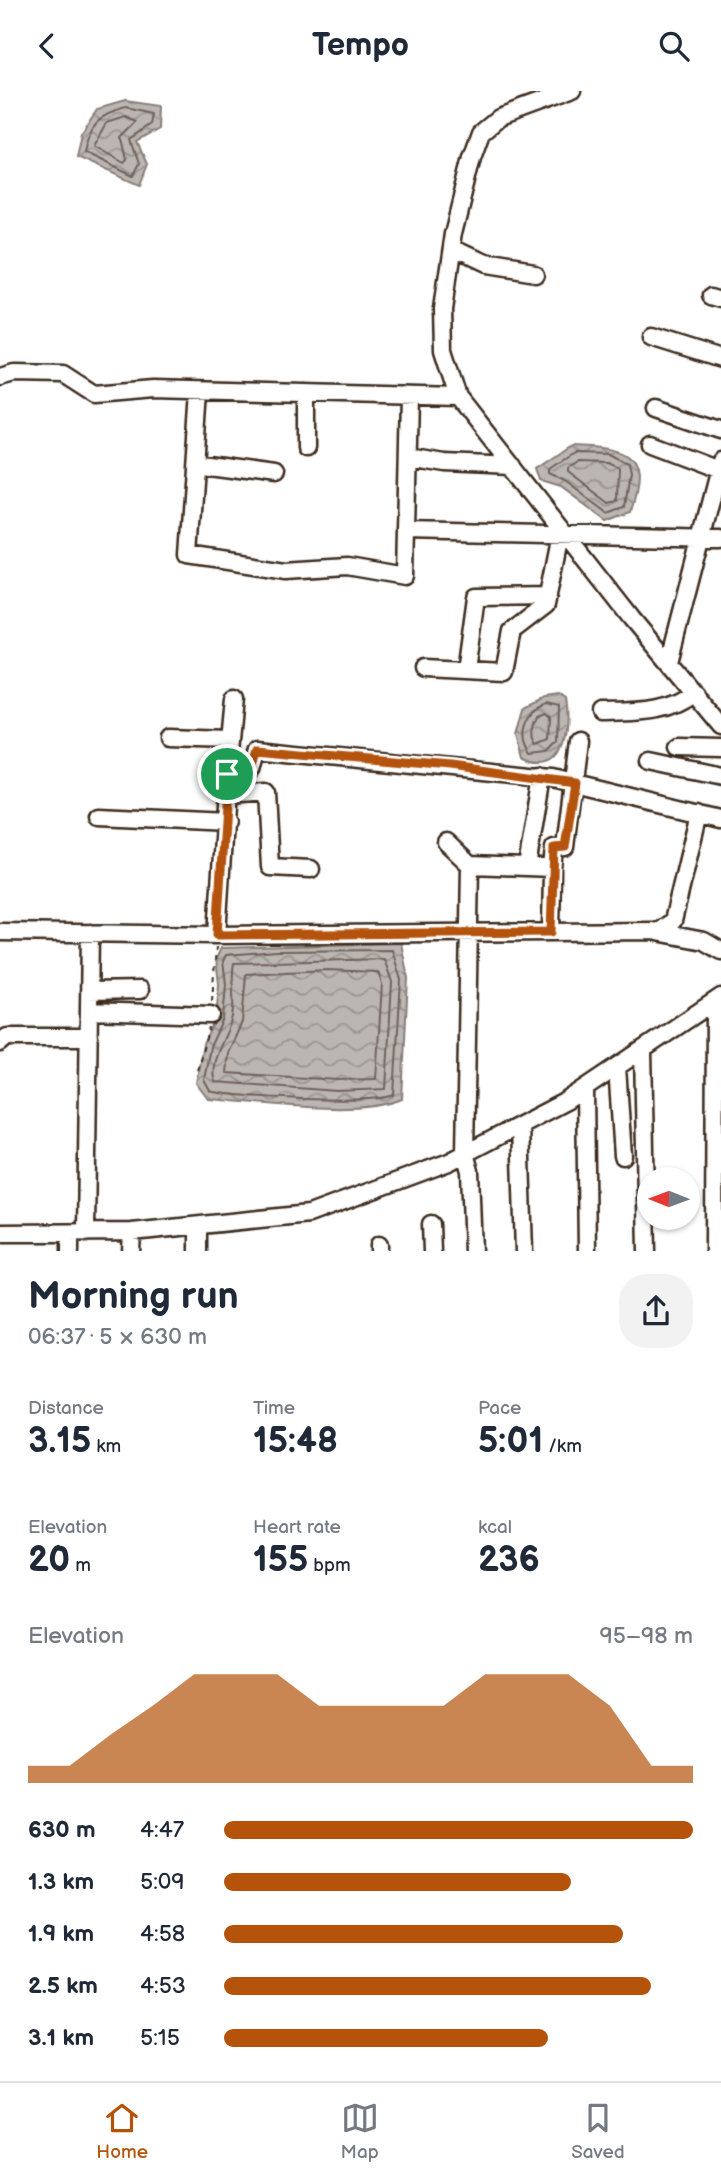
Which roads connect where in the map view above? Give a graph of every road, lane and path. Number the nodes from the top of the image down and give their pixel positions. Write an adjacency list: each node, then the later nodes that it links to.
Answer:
1 (572, 91): 2 (street)
2 (451, 251): 3 (street); 10 (street)
3 (533, 274)
4 (650, 337): 5 (street)
5 (721, 359)
6 (0, 377): 7 (street)
7 (200, 391): 8 (street); 20 (street)
8 (306, 393): 9 (street); 14 (street)
9 (409, 396): 10 (street); 15 (street)
10 (458, 397): 17 (street)
11 (656, 408): 12 (street)
12 (721, 430)
13 (650, 444): 18 (street)
14 (306, 448)
15 (408, 457): 17 (street); 20 (street)
16 (200, 464): 19 (street)
17 (513, 465): 21 (street)
18 (720, 467): 22 (street)
19 (274, 474)
20 (406, 531): 21 (street)
21 (564, 534): 22 (street); 24 (street); 25 (street)
22 (701, 538): 23 (street); 25 (street)
23 (721, 538)
24 (548, 596): 27 (street); 27 (street)
25 (669, 662): 28 (street)
26 (423, 669): 27 (street)
27 (466, 670)
28 (694, 692): 30 (street); 31 (street)
29 (234, 699): 33 (street)
30 (600, 713)
31 (721, 726)
32 (168, 737): 33 (street)
33 (230, 740): 38 (street)
34 (578, 741): 41 (street)
35 (678, 747): 36 (street)
36 (721, 748)
37 (650, 761): 40 (street)
38 (227, 774): 39 (street); 42 (street)
39 (541, 776): 41 (street); 49 (street)
40 (721, 776)
41 (575, 783): 43 (street); 50 (street)
42 (226, 795): 46 (street); 51 (street)
43 (699, 813): 45 (street); 55 (street)
44 (99, 816): 46 (street)
45 (721, 819)
46 (226, 822): 57 (street)
47 (446, 842): 48 (street)
48 (470, 865): 49 (street); 53 (street)
49 (527, 867): 50 (street)
50 (552, 868): 54 (street)
51 (311, 869)
52 (0, 932): 56 (street)
53 (469, 932): 54 (street); 57 (street); 70 (street)
54 (551, 932): 55 (street)
55 (658, 932): 58 (street)
56 (90, 933): 57 (street); 60 (street)
57 (217, 935)
58 (721, 951)
59 (140, 990): 60 (street)
60 (89, 991): 62 (street)
61 (718, 999): 66 (street); 85 (street)
62 (89, 1011): 63 (street); 64 (street)
63 (211, 1015)
64 (89, 1037): 65 (street); 76 (street)
65 (0, 1043)
66 (643, 1050): 67 (street); 84 (street)
67 (617, 1067): 68 (street); 71 (street)
68 (584, 1089): 69 (street); 83 (street)
69 (520, 1125): 70 (street); 82 (street)
70 (465, 1153): 73 (street); 81 (street)
71 (623, 1157)
72 (431, 1224): 80 (street)
73 (198, 1226): 74 (street); 79 (street)
74 (132, 1232): 76 (street); 78 (street)
75 (0, 1233): 76 (street)
76 (78, 1233): 77 (street)
77 (69, 1251)
78 (131, 1251)
79 (198, 1251)
80 (432, 1251)
81 (472, 1251)
82 (524, 1251)
83 (587, 1251)
84 (647, 1251)
85 (714, 1251)

